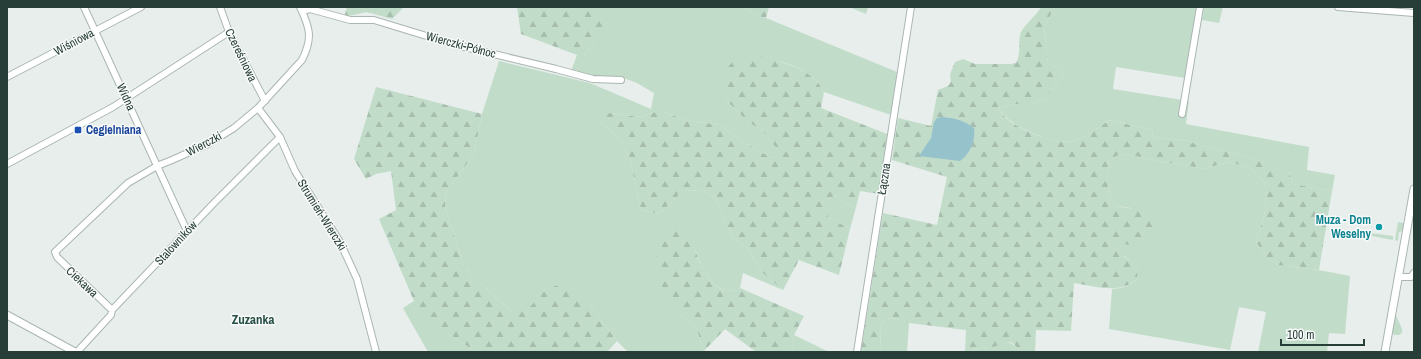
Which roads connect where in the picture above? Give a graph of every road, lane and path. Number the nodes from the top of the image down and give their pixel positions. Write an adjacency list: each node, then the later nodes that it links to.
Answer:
1 (84, 7): 9 (street, Widna)
2 (141, 7): 9 (street, Wiśniowa)
3 (220, 7): 10 (street, Czereśniowa)
4 (911, 7): 29 (street, Łączna)
5 (1200, 7): 16 (street)
6 (1338, 7): 8 (street)
7 (301, 9): 12 (street, Wierczki-Północ); 14 (street, Wierczki)
8 (1414, 13)
9 (95, 31): 11 (street, Wiśniowa); 13 (street, Widna)
10 (229, 32): 13 (street); 14 (street, Czereśniowa)
11 (7, 76)
12 (621, 80)
13 (126, 98): 18 (street); 19 (street, Widna)
14 (265, 101): 15 (street, Wierczki)
15 (258, 108): 17 (street, Strumień-Wierczki); 19 (street, Wierczki)
16 (1182, 114)
17 (280, 137): 21 (street, Stalowników); 28 (street, Strumień-Wierczki)
18 (7, 164)
19 (157, 166): 21 (street, Widna); 22 (street, Wierczki)
20 (1414, 189): 24 (street)
21 (187, 231): 25 (street, Stalowników)
22 (55, 252): 25 (street, Ciekawa)
23 (1414, 273): 24 (street)
24 (1398, 277): 30 (street)
25 (112, 310): 27 (street, Stalowników)
26 (7, 315): 27 (street)
27 (76, 352)
28 (376, 352)
29 (857, 352)
30 (1385, 352)

